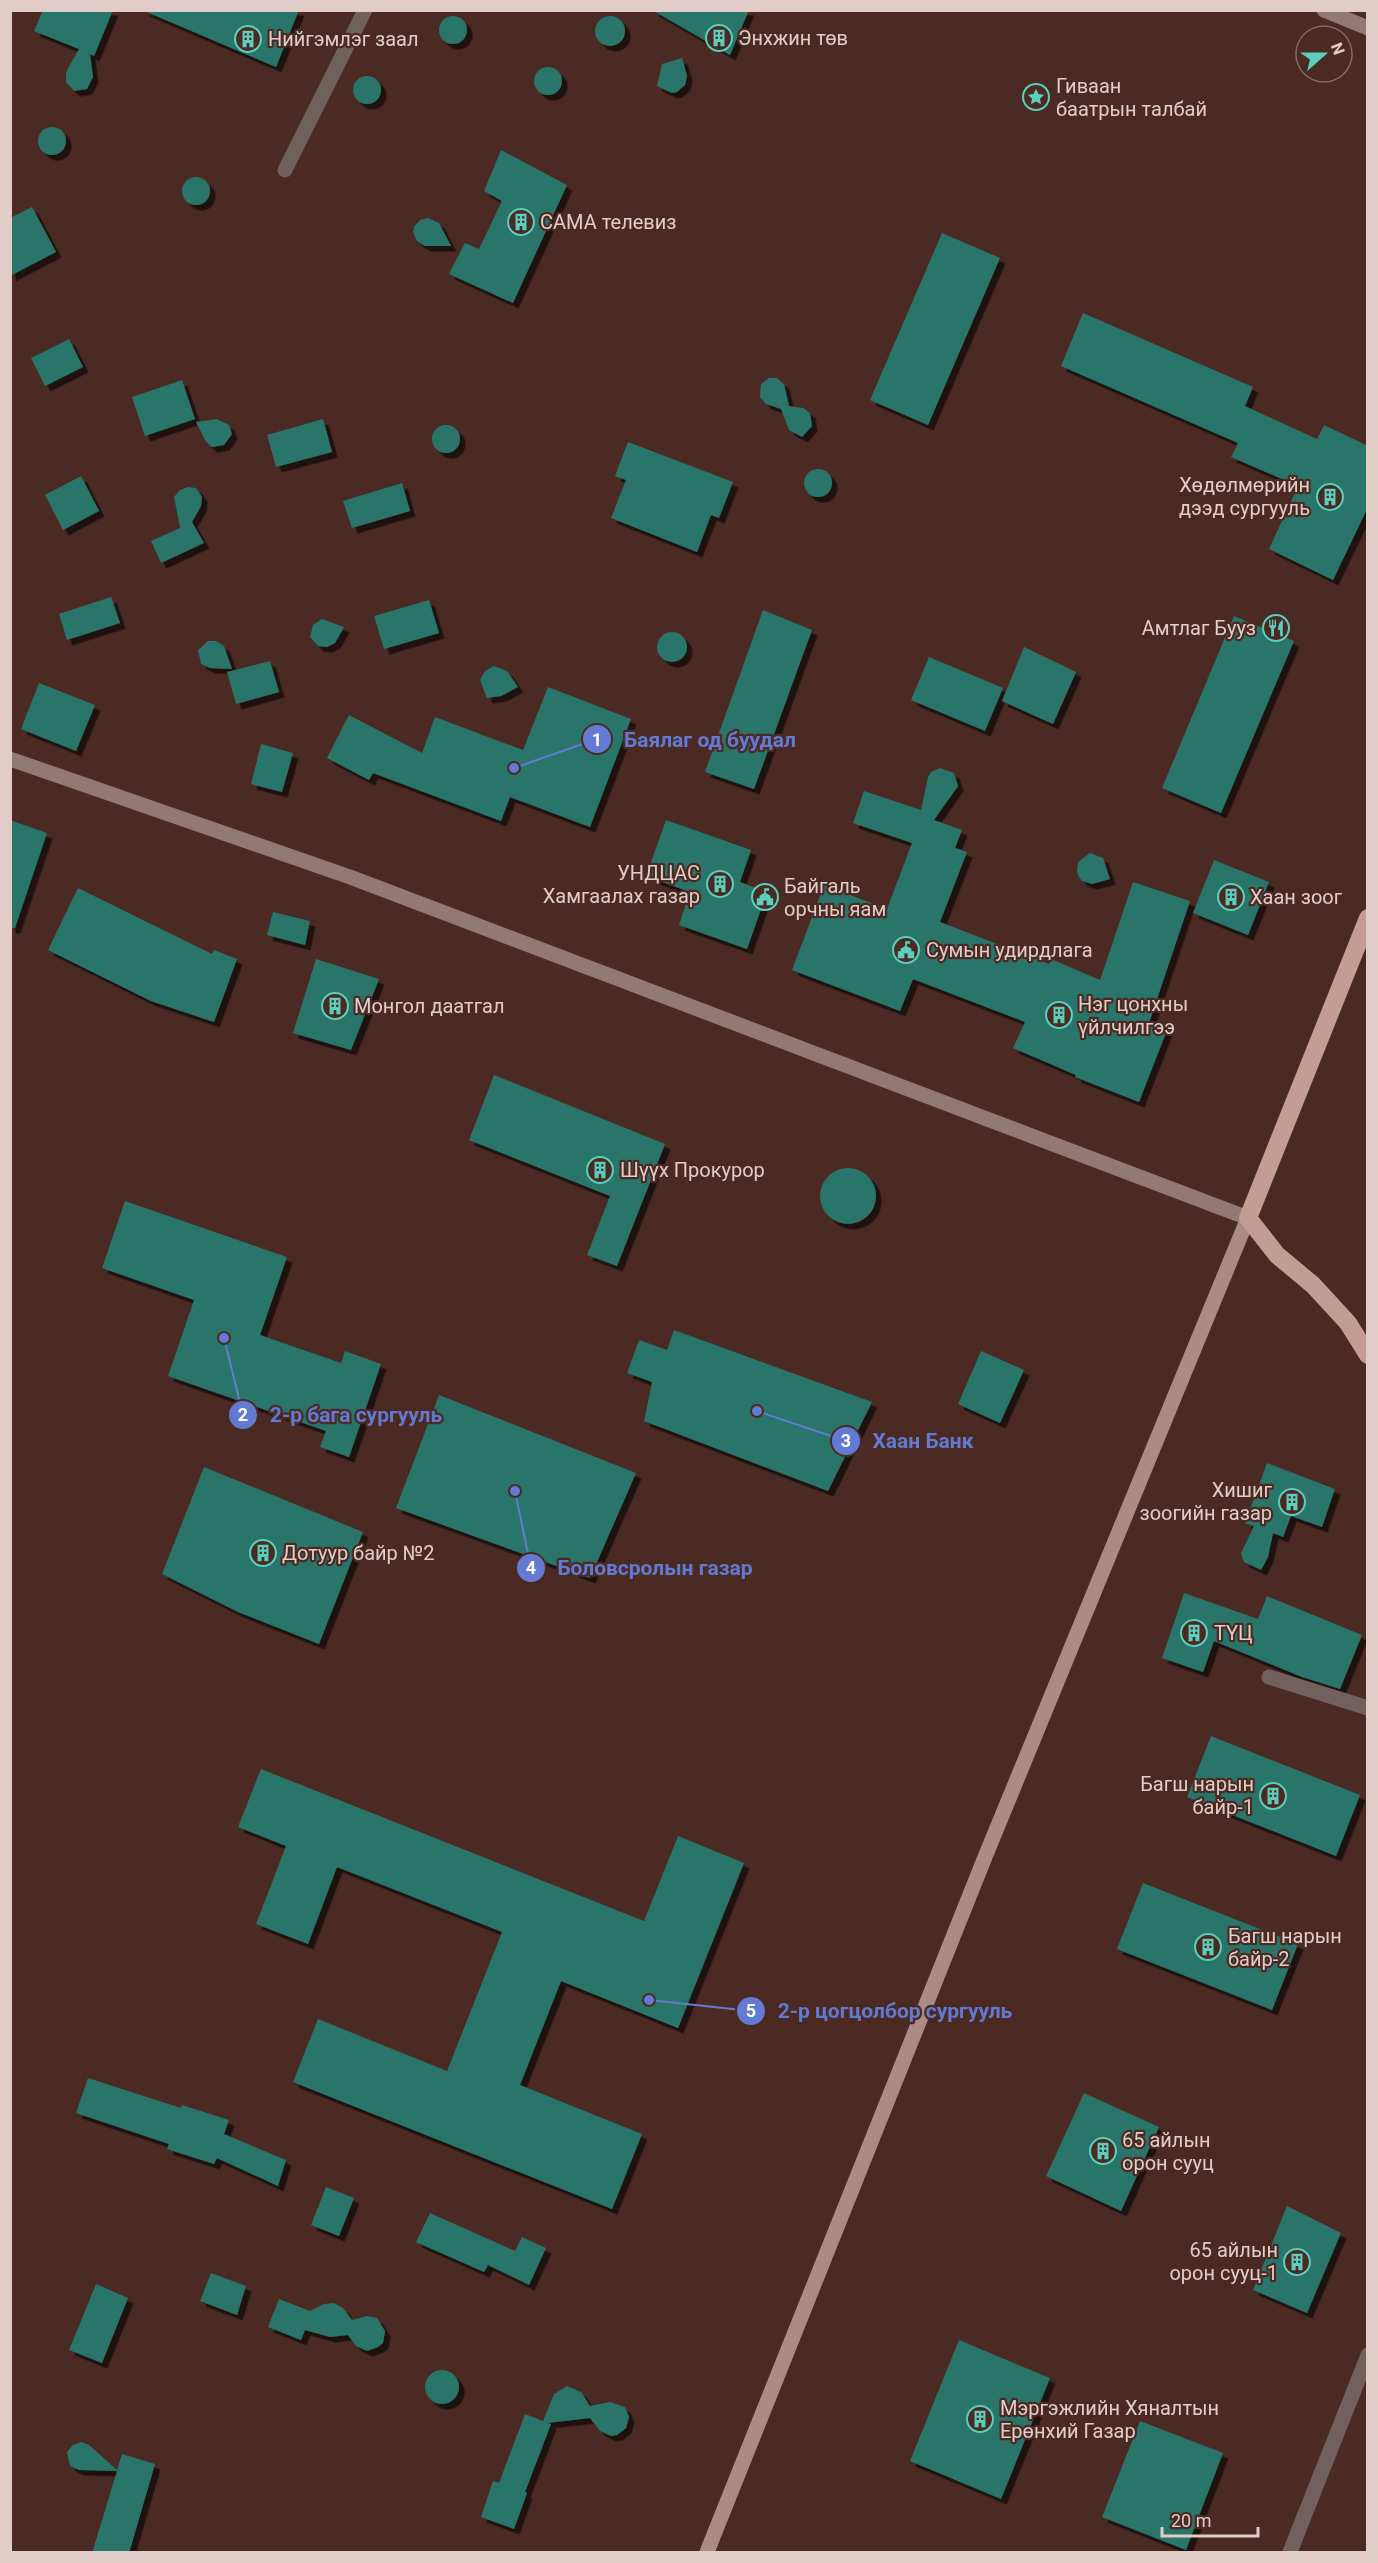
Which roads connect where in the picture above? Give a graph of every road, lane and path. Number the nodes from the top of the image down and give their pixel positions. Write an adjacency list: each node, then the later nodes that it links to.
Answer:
1 (365, 10): 4 (street)
2 (1324, 10): 3 (street)
3 (1368, 28)
4 (285, 171)
5 (10, 759): 7 (street)
6 (1368, 918): 7 (highway)
7 (1248, 1218): 8 (highway); 12 (main road)
8 (1368, 1355)
9 (1269, 1677): 10 (street)
10 (1368, 1708)
11 (1368, 2355): 13 (street)
12 (707, 2553)
13 (1290, 2553)

